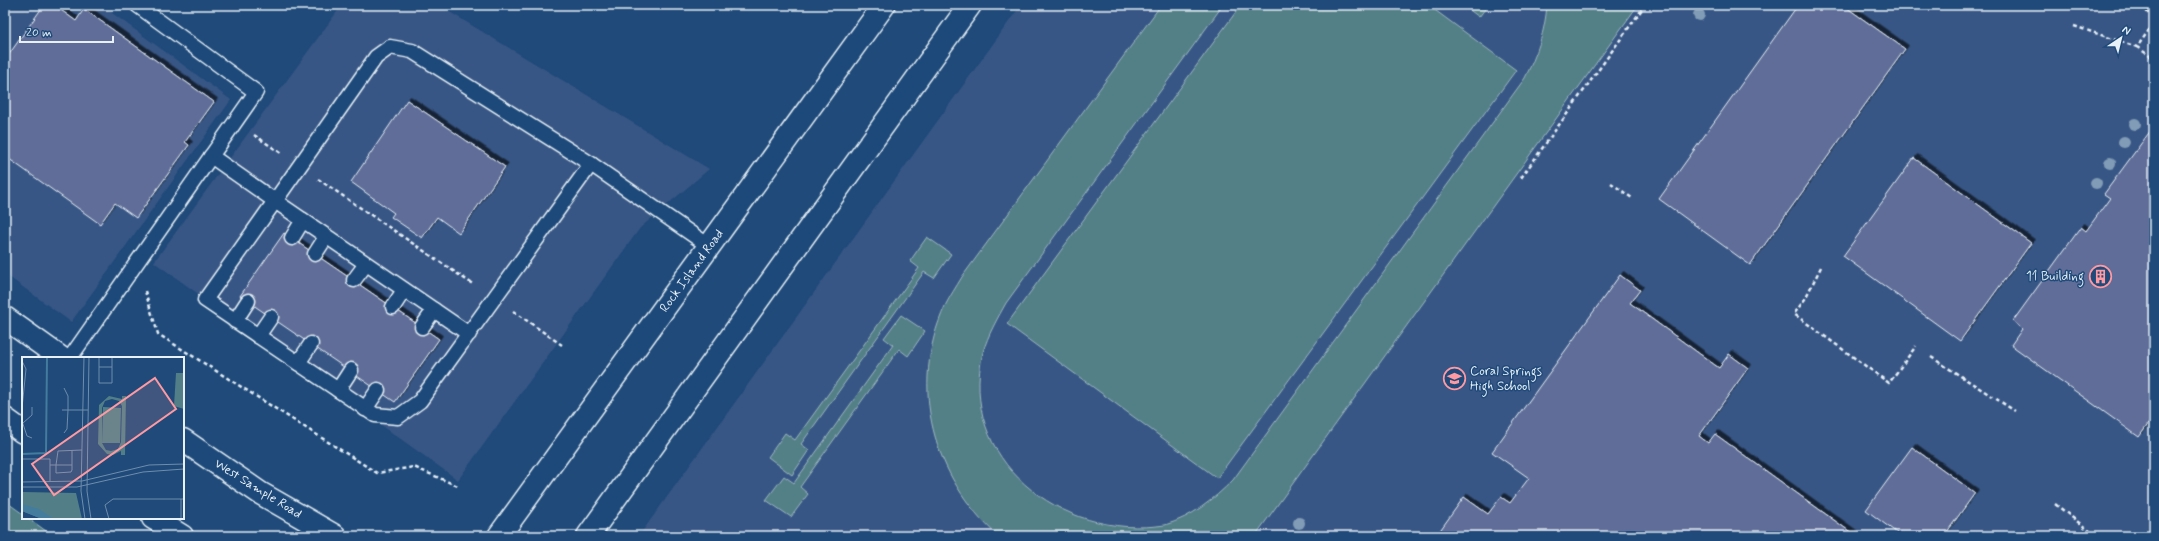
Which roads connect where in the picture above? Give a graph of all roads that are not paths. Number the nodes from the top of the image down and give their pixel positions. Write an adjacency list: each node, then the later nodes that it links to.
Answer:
1 (136, 5): 4 (lane)
2 (884, 5): 10 (main road, Rock Island Road)
3 (970, 5): 39 (main road)
4 (211, 156): 6 (lane); 26 (lane)
5 (591, 164): 6 (lane); 10 (lane); 22 (lane)
6 (275, 201): 7 (lane); 20 (lane)
7 (303, 220): 8 (lane); 9 (lane)
8 (326, 236): 11 (lane); 12 (lane)
9 (292, 238)
10 (709, 246): 38 (main road, Rock Island Road)
11 (315, 254)
12 (366, 264): 13 (lane); 14 (lane)
13 (354, 280)
14 (404, 290): 16 (lane); 17 (lane)
15 (248, 301): 20 (lane)
16 (393, 307)
17 (434, 310): 21 (lane); 22 (lane)
18 (271, 317): 23 (lane)
19 (5, 318): 25 (main road)
20 (235, 320): 23 (lane)
21 (422, 326)
22 (469, 334): 31 (lane)
23 (258, 336): 27 (lane)
24 (311, 344): 27 (lane)
25 (60, 357)
26 (71, 357)
27 (298, 363): 29 (lane)
28 (350, 370): 29 (lane)
29 (338, 390): 31 (lane)
30 (378, 390): 31 (lane)
31 (365, 409)
32 (5, 419): 33 (main road)
33 (22, 431)
34 (184, 441): 37 (main road, West Sample Road)
35 (155, 519): 36 (main road)
36 (182, 536)
37 (335, 536)
38 (499, 536)
39 (588, 536)

